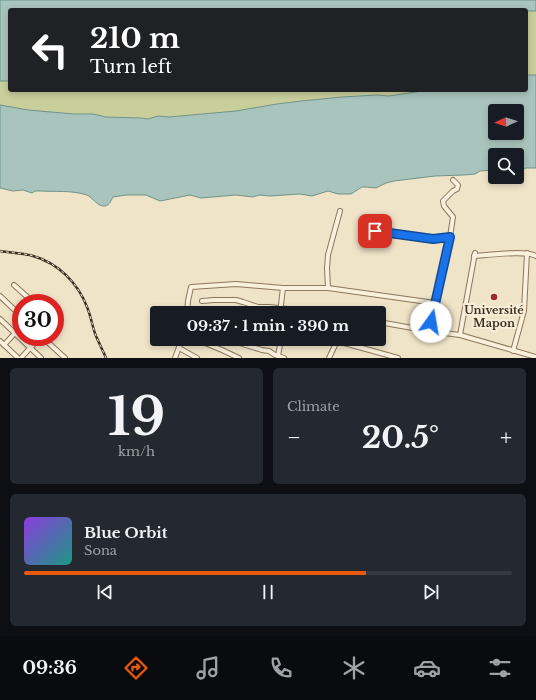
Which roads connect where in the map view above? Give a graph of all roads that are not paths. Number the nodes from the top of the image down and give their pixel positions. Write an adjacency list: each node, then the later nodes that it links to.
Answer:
1 (453, 180): 4 (street)
2 (340, 211): 9 (street)
3 (375, 231): 4 (street)
4 (450, 237): 13 (street)
5 (527, 253): 6 (street); 23 (street); 34 (street)
6 (536, 256)
7 (14, 285): 10 (street)
8 (283, 288): 9 (street); 14 (street); 16 (street)
9 (328, 288): 13 (street)
10 (24, 294)
11 (0, 296): 17 (street)
12 (202, 301): 15 (street)
13 (435, 303): 21 (street)
14 (188, 306)
15 (255, 306)
16 (281, 306)
17 (12, 307)
18 (0, 319): 20 (street)
19 (386, 323): 21 (street)
20 (12, 331)
21 (429, 331): 23 (street)
22 (12, 335): 25 (street)
23 (460, 335): 34 (street)
24 (0, 341): 25 (street)
25 (4, 345): 37 (street)
26 (52, 346): 39 (street)
27 (212, 346): 42 (street)
28 (246, 346): 35 (street)
29 (280, 346): 35 (street)
30 (335, 346): 44 (street)
31 (358, 346): 45 (street)
32 (30, 348): 37 (street); 38 (street)
33 (179, 348): 40 (street); 41 (street)
34 (513, 350): 36 (street)
35 (278, 356): 43 (street)
36 (536, 357)
37 (20, 358)
38 (41, 358)
39 (65, 358)
40 (175, 358)
41 (197, 358)
42 (238, 358)
43 (284, 358)
44 (330, 358)
45 (398, 358)

